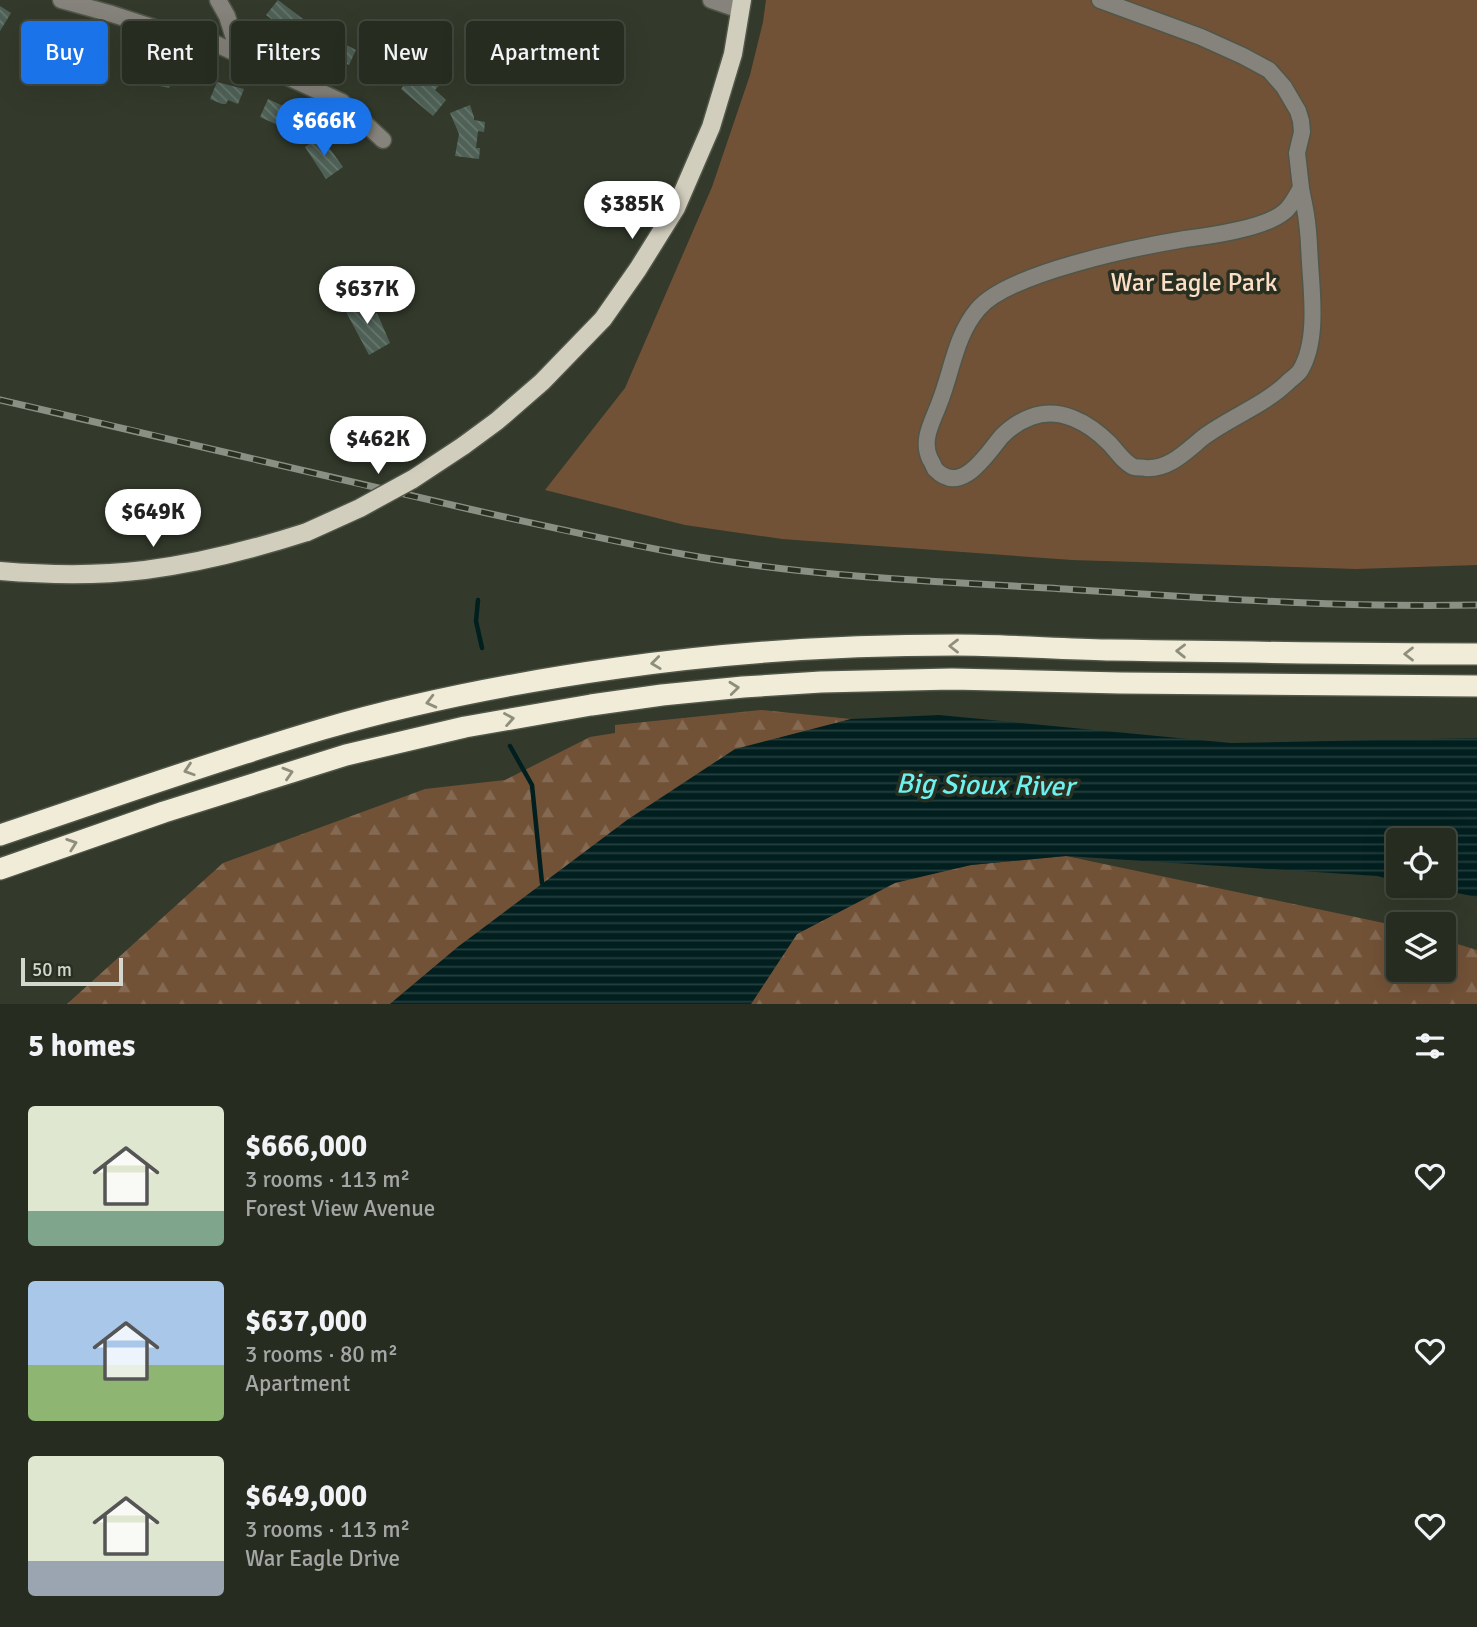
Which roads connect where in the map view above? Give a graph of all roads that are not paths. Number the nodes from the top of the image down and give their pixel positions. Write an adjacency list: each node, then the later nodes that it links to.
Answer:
1 (61, 0): 7 (street)
2 (218, 0): 6 (street)
3 (711, 0): 5 (street)
4 (1100, 0): 10 (street)
5 (741, 5): 11 (main road, bridge)
6 (231, 29)
7 (231, 50)
8 (303, 84): 9 (street)
9 (383, 140)
10 (1301, 188): 10 (street)
11 (0, 571)
12 (1477, 654): 14 (highway, one-way to 14)
13 (1477, 686): 17 (highway, one-way to 13)
14 (50, 818): 15 (highway); 16 (highway)
15 (0, 827)
16 (0, 835)
17 (3, 869)

